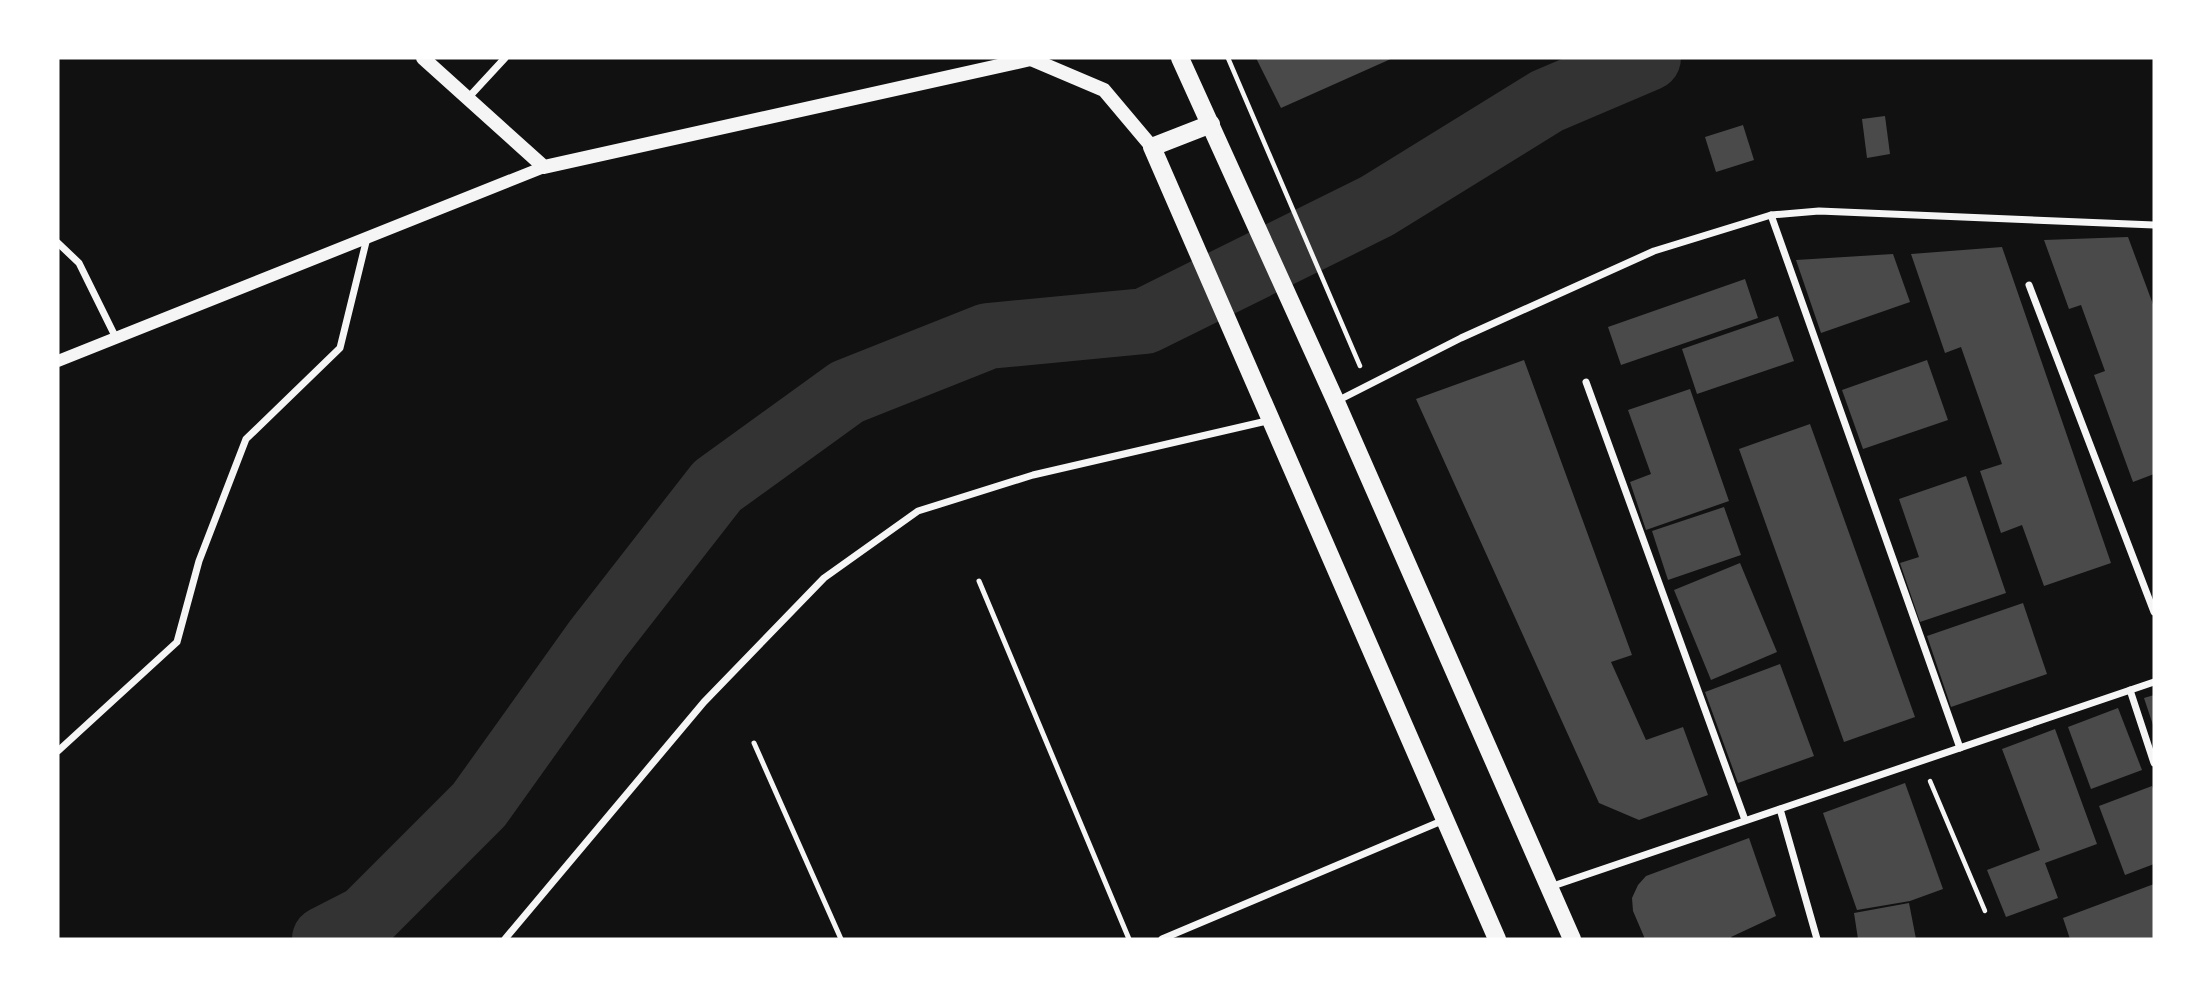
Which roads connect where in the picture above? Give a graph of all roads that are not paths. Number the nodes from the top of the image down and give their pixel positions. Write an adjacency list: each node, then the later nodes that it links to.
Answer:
1 (423, 58): 5 (main road)
2 (505, 58): 5 (street)
3 (1033, 58): 7 (main road); 8 (main road)
4 (1180, 58): 6 (main road)
5 (468, 98): 8 (main road)
6 (1211, 124): 7 (main road); 17 (main road)
7 (1152, 148): 18 (main road)
8 (544, 167): 11 (street)
9 (1770, 215): 10 (street); 17 (street); 24 (street)
10 (2154, 225)
11 (366, 238): 14 (street); 25 (street)
12 (58, 243): 14 (street)
13 (2029, 285): 20 (street)
14 (116, 338): 15 (street)
15 (58, 361)
16 (1586, 382): 29 (street)
17 (1336, 402): 30 (main road)
18 (1270, 421): 28 (main road); 31 (street)
19 (979, 581): 33 (lane)
20 (2154, 612)
21 (2154, 682): 22 (street)
22 (2130, 690): 24 (street); 26 (street)
23 (754, 743): 32 (lane)
24 (1960, 748): 27 (street)
25 (58, 751)
26 (2154, 763)
27 (1780, 809): 29 (street); 37 (street)
28 (1444, 820): 34 (street); 35 (main road)
29 (1745, 820): 30 (street)
30 (1549, 887): 36 (main road)
31 (505, 939)
32 (841, 939)
33 (1129, 939)
34 (1161, 939)
35 (1497, 939)
36 (1572, 939)
37 (1817, 939)

